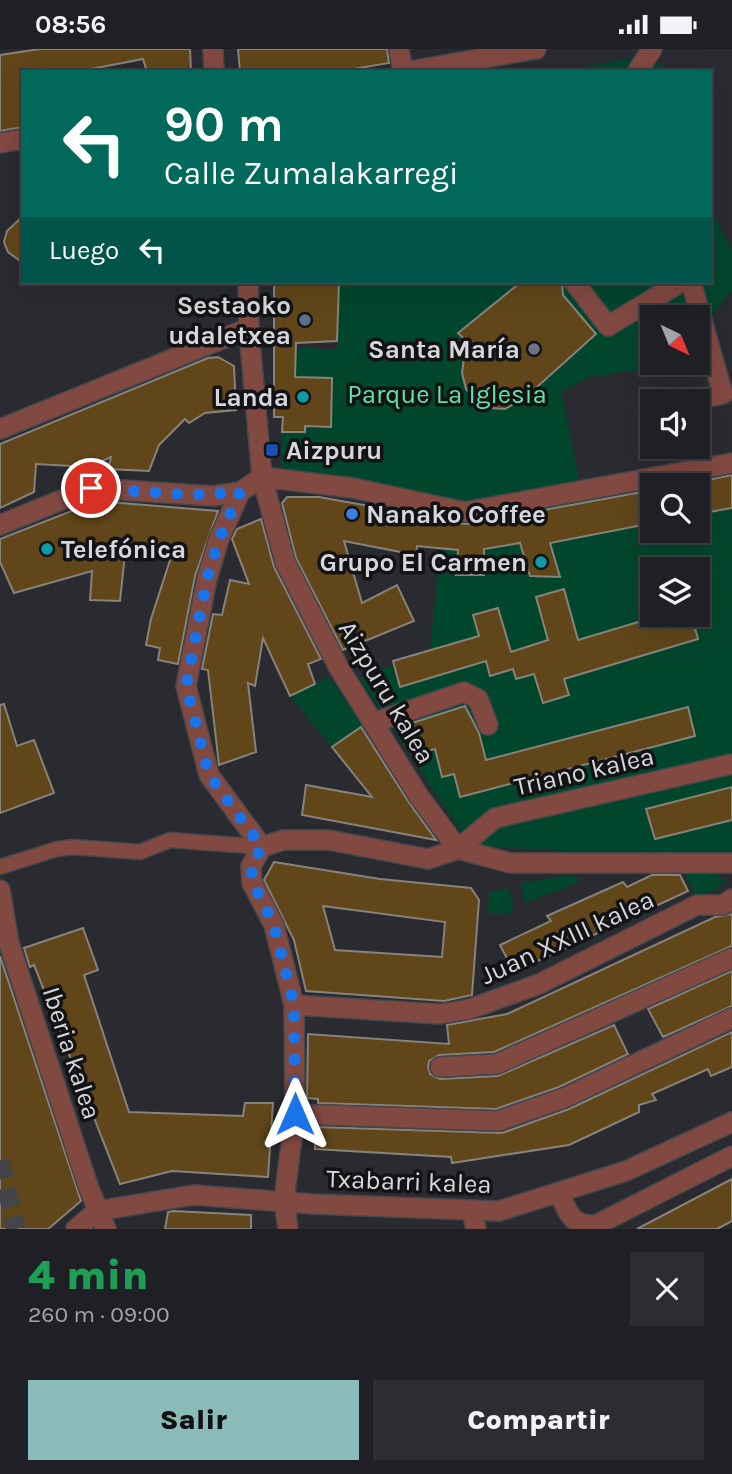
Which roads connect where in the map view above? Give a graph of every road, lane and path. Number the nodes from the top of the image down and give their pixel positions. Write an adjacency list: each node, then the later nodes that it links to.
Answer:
1 (213, 49): 5 (street)
2 (399, 49): 6 (street)
3 (535, 49): 7 (street)
4 (652, 49): 8 (street)
5 (214, 70)
6 (404, 70)
7 (415, 70)
8 (638, 70)
9 (21, 139): 10 (street)
10 (0, 143)
11 (248, 284): 15 (street, Aizpuru kalea)
12 (576, 284): 13 (street)
13 (678, 284)
14 (692, 284): 16 (street)
15 (249, 328): 17 (street); 19 (street, Aizpuru kalea)
16 (710, 397)
17 (0, 429)
18 (732, 463): 19 (street)
19 (262, 477): 20 (street); 22 (street, Aizpuru kalea)
20 (240, 492): 21 (street); 25 (street)
21 (0, 525)
22 (373, 723): 23 (street); 26 (street, Aizpuru kalea)
23 (488, 726)
24 (732, 764): 26 (street, Triano kalea)
25 (262, 847): 26 (street); 28 (street); 32 (street)
26 (458, 849): 27 (street)
27 (732, 863)
28 (0, 867)
29 (0, 890): 40 (street, Iberia kalea)
30 (732, 899): 32 (street, Juan XXIII kalea)
31 (732, 958): 34 (street)
32 (294, 1005): 35 (street)
33 (732, 1018): 35 (street)
34 (440, 1067)
35 (295, 1114): 39 (street)
36 (731, 1125): 38 (street, Txabarri kalea)
37 (732, 1156): 38 (street)
38 (559, 1194): 41 (street, Txabarri kalea)
39 (285, 1201): 40 (street, Txabarri kalea); 41 (street, Txabarri kalea); 44 (street)
40 (97, 1211): 42 (street); 43 (street, Iberia kalea)
41 (474, 1220)
42 (76, 1229)
43 (106, 1229)
44 (288, 1229)

